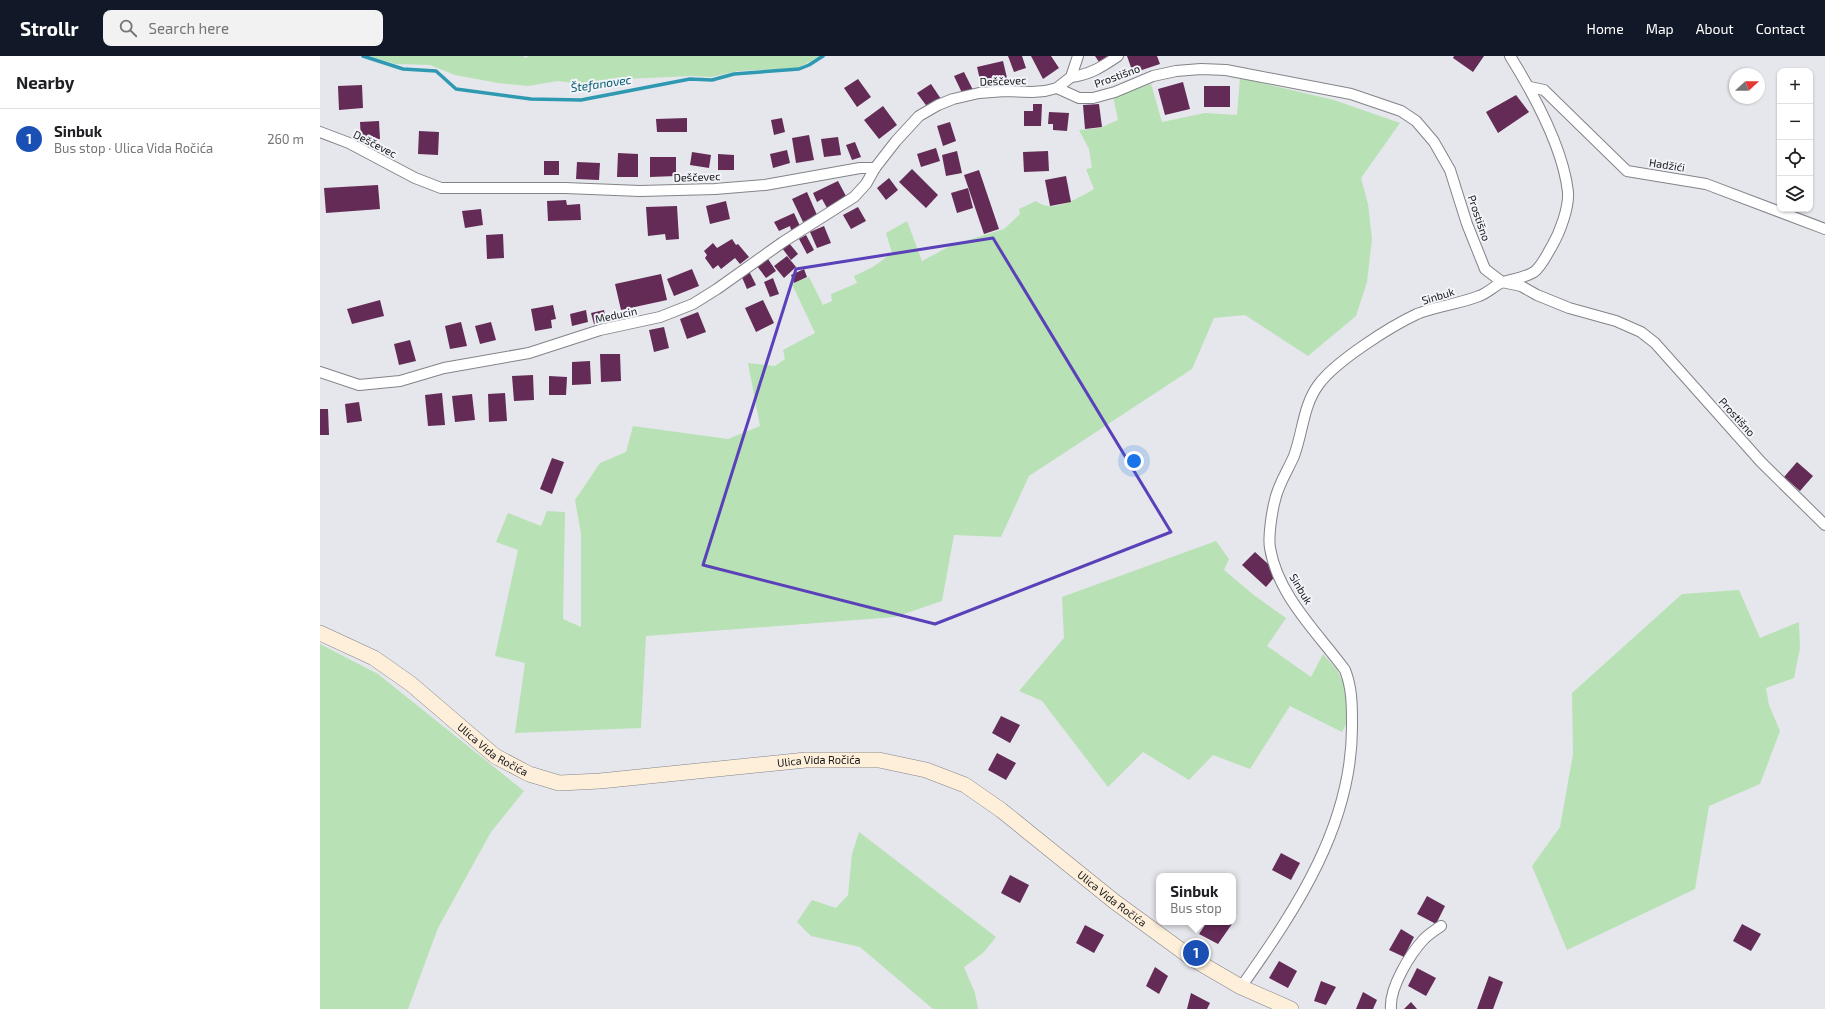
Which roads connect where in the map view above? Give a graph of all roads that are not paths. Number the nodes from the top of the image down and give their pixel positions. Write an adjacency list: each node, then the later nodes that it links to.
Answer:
1 (1078, 56): 4 (street)
2 (1118, 56): 4 (street)
3 (1510, 56): 5 (street)
4 (1071, 77): 6 (street)
5 (1530, 87): 9 (street, Hadžići); 10 (street)
6 (1057, 88): 8 (street, Deščevec); 10 (street, Prostišno)
7 (320, 132): 8 (street, Deščevec)
8 (875, 168): 11 (street, Meducin)
9 (1825, 229)
10 (1502, 282): 12 (street, Prostišno); 15 (street, Sinbuk)
11 (320, 372)
12 (1825, 525)
13 (320, 633): 15 (main road, Ulica Vida Ročića)
14 (1441, 926): 17 (street)
15 (1241, 987): 16 (main road, Ulica Vida Ročića)
16 (1291, 1009)
17 (1391, 1009)

